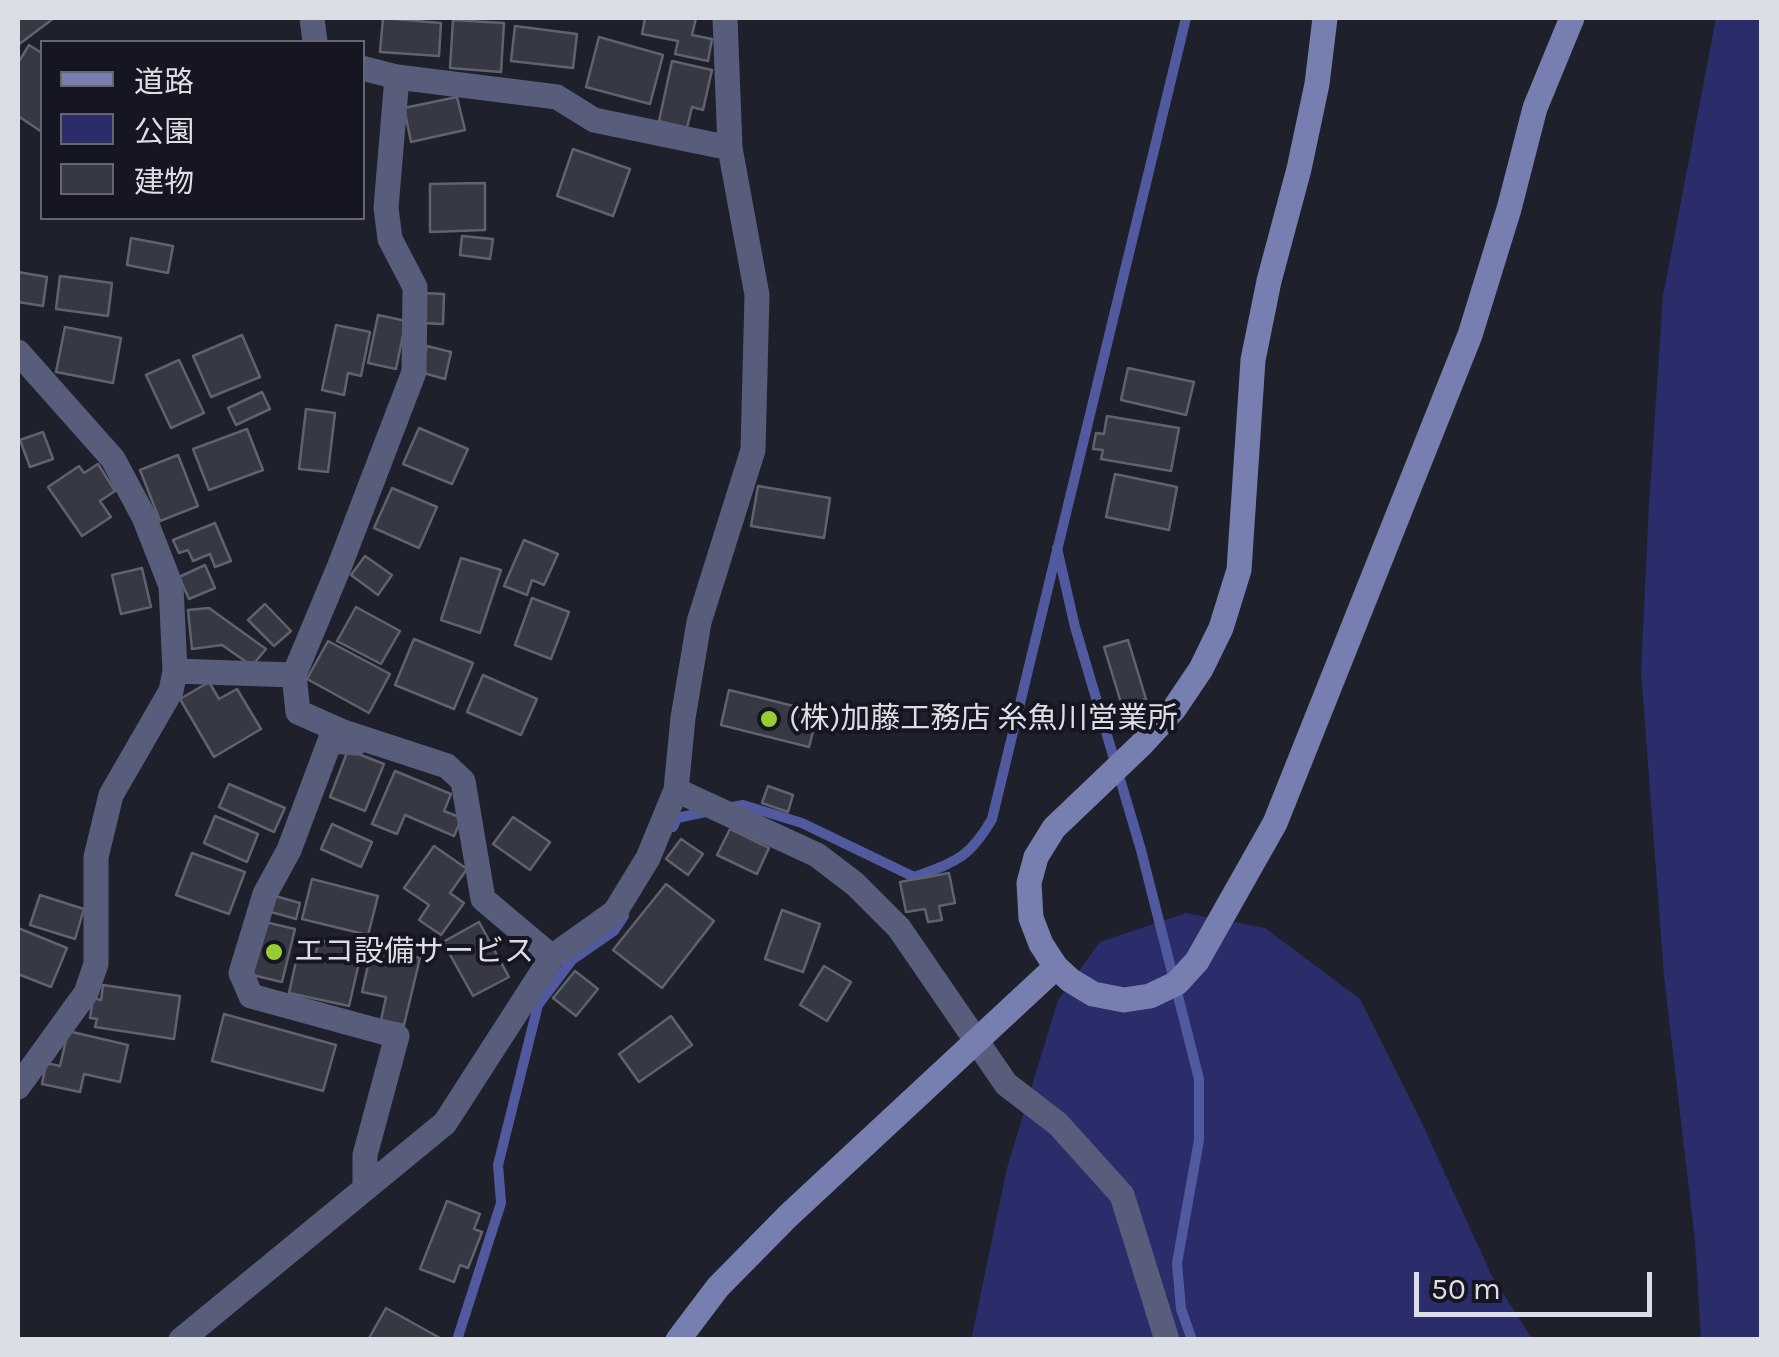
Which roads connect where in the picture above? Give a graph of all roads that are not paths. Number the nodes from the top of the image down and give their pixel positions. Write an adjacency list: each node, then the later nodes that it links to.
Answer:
1 (725, 18): 6 (street)
2 (1325, 18): 13 (street)
3 (1572, 18): 13 (street)
4 (365, 69): 5 (street)
5 (397, 77): 6 (street); 9 (street)
6 (730, 148): 11 (street)
7 (18, 352): 8 (street)
8 (175, 671): 9 (street); 15 (street)
9 (294, 675): 10 (street)
10 (361, 738): 12 (street); 16 (street)
11 (676, 790): 12 (street); 14 (street)
12 (552, 957): 16 (street)
13 (1056, 967): 14 (street)
14 (977, 1041): 18 (street); 19 (street)
15 (18, 1087)
16 (365, 1189): 17 (street)
17 (181, 1340)
18 (678, 1340)
19 (1167, 1340)

